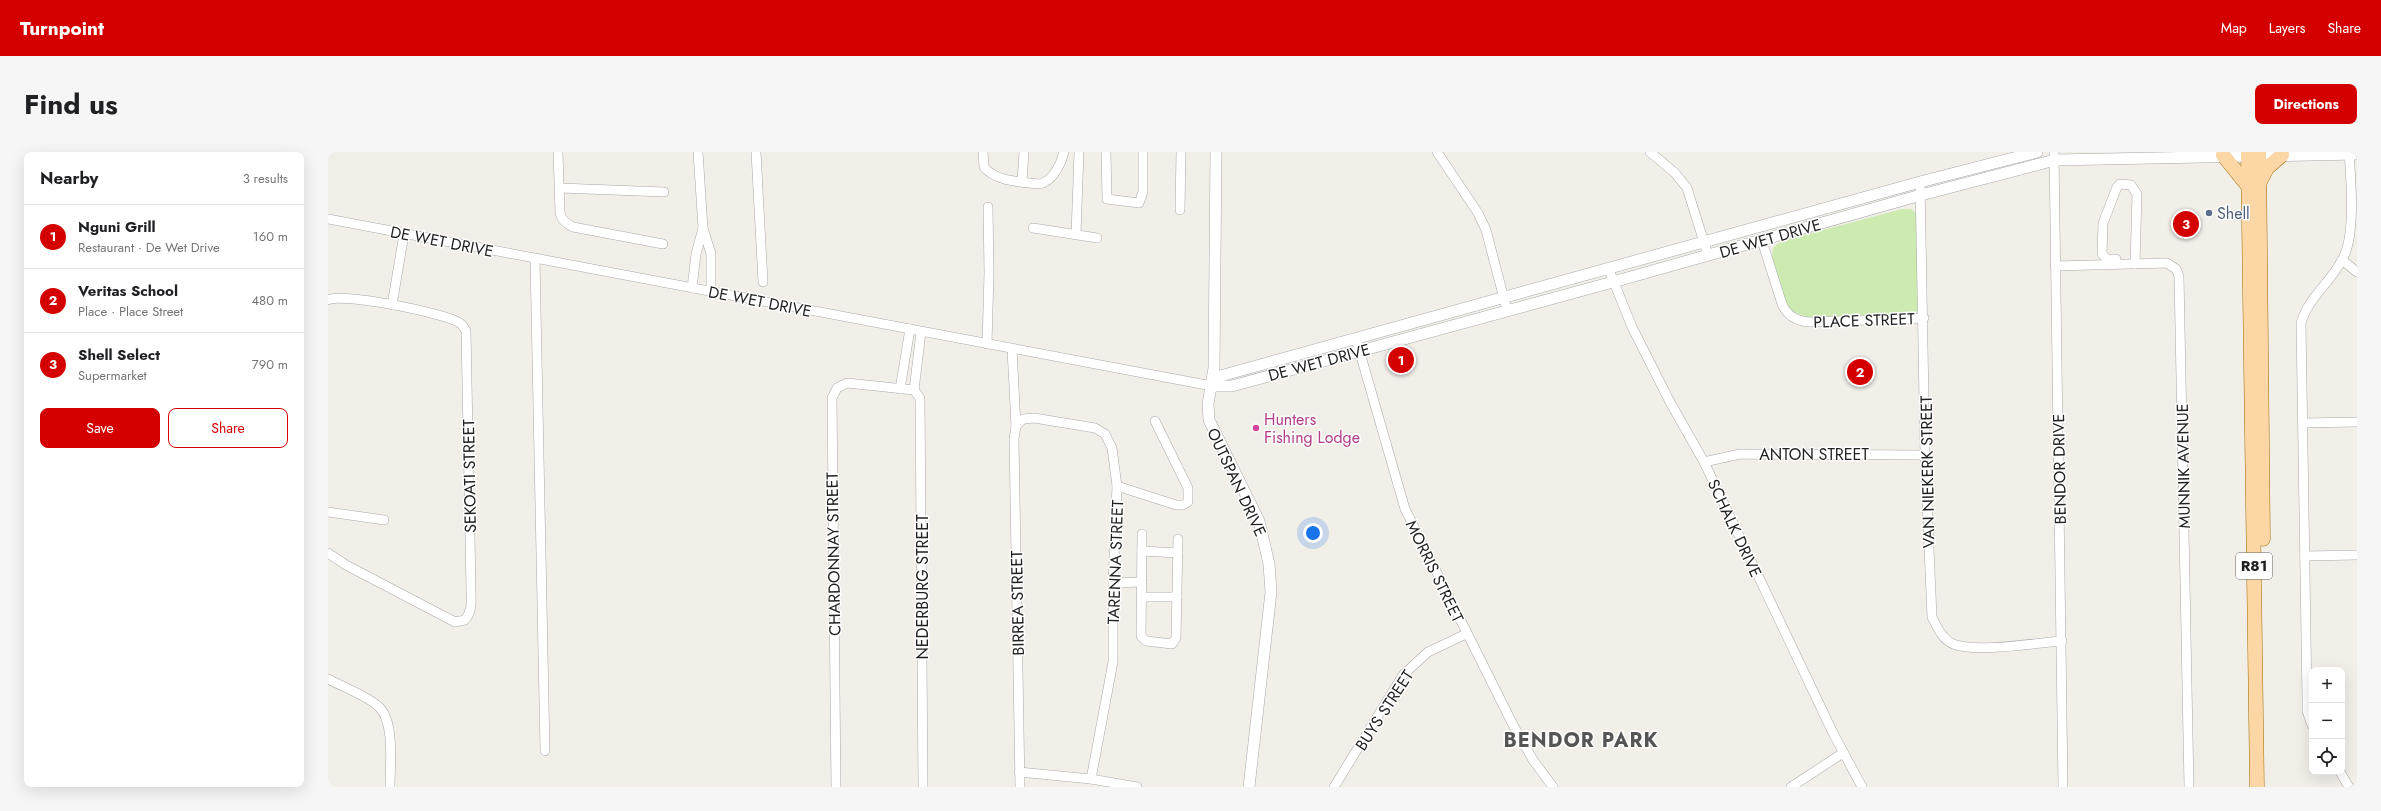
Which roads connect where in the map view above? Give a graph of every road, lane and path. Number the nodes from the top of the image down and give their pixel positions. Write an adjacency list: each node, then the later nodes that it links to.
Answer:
1 (558, 152): 23 (street)
2 (698, 152): 29 (street)
3 (756, 152): 44 (street)
4 (982, 152): 20 (street)
5 (1024, 152): 20 (street)
6 (1064, 152): 20 (street)
7 (1079, 152): 32 (street)
8 (1106, 152): 9 (street)
9 (1143, 152)
10 (1181, 152): 27 (street)
11 (1216, 152): 59 (street, OUTSPAN DRIVE)
12 (1437, 152): 48 (street)
13 (1650, 152): 35 (street)
14 (2037, 152): 21 (street, DE WET DRIVE)
15 (2253, 153): 17 (street, DE WET DRIVE); 18 (street, DE WET DRIVE); 22 (main road, R81)
16 (2352, 154): 18 (street, DE WET DRIVE); 39 (street)
17 (2223, 155): 19 (street, DE WET DRIVE); 22 (main road)
18 (2282, 155): 22 (main road)
19 (2055, 156): 25 (street, DE WET DRIVE); 41 (street, BENDOR DRIVE)
20 (1022, 181)
21 (1920, 182): 25 (street, VAN NIEKERK STREET); 35 (street, DE WET DRIVE)
22 (2253, 185): 103 (main road, R81); 104 (main road, R81)
23 (560, 188): 24 (street); 36 (street)
24 (664, 192)
25 (1921, 195): 34 (street, DE WET DRIVE); 52 (street, VAN NIEKERK STREET)
26 (988, 207): 56 (street)
27 (1180, 210)
28 (328, 219): 31 (street, DE WET DRIVE)
29 (704, 228): 46 (street); 47 (street)
30 (1033, 228): 32 (street)
31 (404, 234): 38 (street, DE WET DRIVE); 50 (street)
32 (1076, 234): 33 (street)
33 (1097, 238)
34 (1762, 241): 37 (street, DE WET DRIVE); 52 (street, PLACE STREET)
35 (1704, 242): 37 (street); 42 (street, DE WET DRIVE)
36 (663, 244)
37 (1708, 255): 45 (street, DE WET DRIVE)
38 (535, 259): 46 (street, DE WET DRIVE); 86 (street)
39 (2342, 260): 43 (street); 65 (street)
40 (2135, 261): 40 (street); 41 (street, MUNNIK AVENUE); 102 (street, MUNNIK AVENUE)
41 (2056, 266): 83 (street, BENDOR DRIVE)
42 (1609, 270): 45 (street, SCHALK DRIVE); 48 (street, DE WET DRIVE)
43 (2357, 272)
44 (763, 282)
45 (1613, 282): 51 (street, DE WET DRIVE); 67 (street, SCHALK DRIVE)
46 (692, 288): 47 (street, DE WET DRIVE)
47 (711, 292): 53 (street, DE WET DRIVE)
48 (1504, 297): 51 (street); 55 (street, DE WET DRIVE)
49 (328, 300): 50 (street)
50 (392, 304): 74 (street, SEKOATI STREET)
51 (1507, 310): 58 (street, DE WET DRIVE)
52 (1924, 318): 66 (street, VAN NIEKERK STREET)
53 (910, 329): 54 (street, DE WET DRIVE); 60 (street)
54 (921, 332): 56 (street, DE WET DRIVE); 61 (street, NEDERBURG STREET)
55 (1356, 339): 58 (street, MORRIS STREET); 59 (street, DE WET DRIVE)
56 (987, 344): 57 (street, DE WET DRIVE)
57 (1012, 349): 59 (street, DE WET DRIVE); 64 (street, BIRREA STREET)
58 (1359, 351): 59 (street, DE WET DRIVE); 82 (street, MORRIS STREET)
59 (1212, 382): 96 (street, OUTSPAN DRIVE)
60 (900, 389): 61 (street); 92 (street, CHARDONNAY STREET)
61 (914, 390): 93 (street, NEDERBURG STREET)
62 (1156, 421): 68 (street)
63 (2357, 422): 65 (street)
64 (1018, 423): 68 (street, TARENNA STREET); 88 (street, BIRREA STREET)
65 (2303, 423): 77 (street)
66 (1925, 455): 67 (street, ANTON STREET); 83 (street, VAN NIEKERK STREET)
67 (1704, 462): 87 (street, SCHALK DRIVE)
68 (1117, 486): 78 (street, TARENNA STREET)
69 (328, 512): 70 (street)
70 (384, 520)
71 (1142, 534): 73 (street)
72 (1178, 539): 75 (street)
73 (1142, 551): 75 (street); 79 (street)
74 (328, 553)
75 (1178, 553): 81 (street)
76 (2357, 555): 77 (street)
77 (2305, 556): 85 (street)
78 (1113, 582): 79 (street); 90 (street, TARENNA STREET)
79 (1142, 582): 80 (street)
80 (1142, 597): 81 (street); 81 (street)
81 (1177, 597)
82 (1466, 634): 97 (street, BUYS STREET); 98 (street, MORRIS STREET)
83 (2062, 642): 101 (street, BENDOR DRIVE)
84 (328, 679): 91 (street)
85 (2309, 717)
86 (545, 751)
87 (1843, 753): 99 (street); 100 (street, SCHALK DRIVE)
88 (1019, 772): 90 (street); 94 (street, BIRREA STREET)
89 (2342, 775): 105 (street)
90 (1091, 779): 95 (street)
91 (390, 787)
92 (836, 787)
93 (923, 787)
94 (1020, 787)
95 (1137, 787)
96 (1250, 787)
97 (1334, 787)
98 (1553, 787)
99 (1791, 787)
100 (1862, 787)
101 (2063, 787)
102 (2190, 787)
103 (2257, 787)
104 (2266, 787)
105 (2349, 787)

